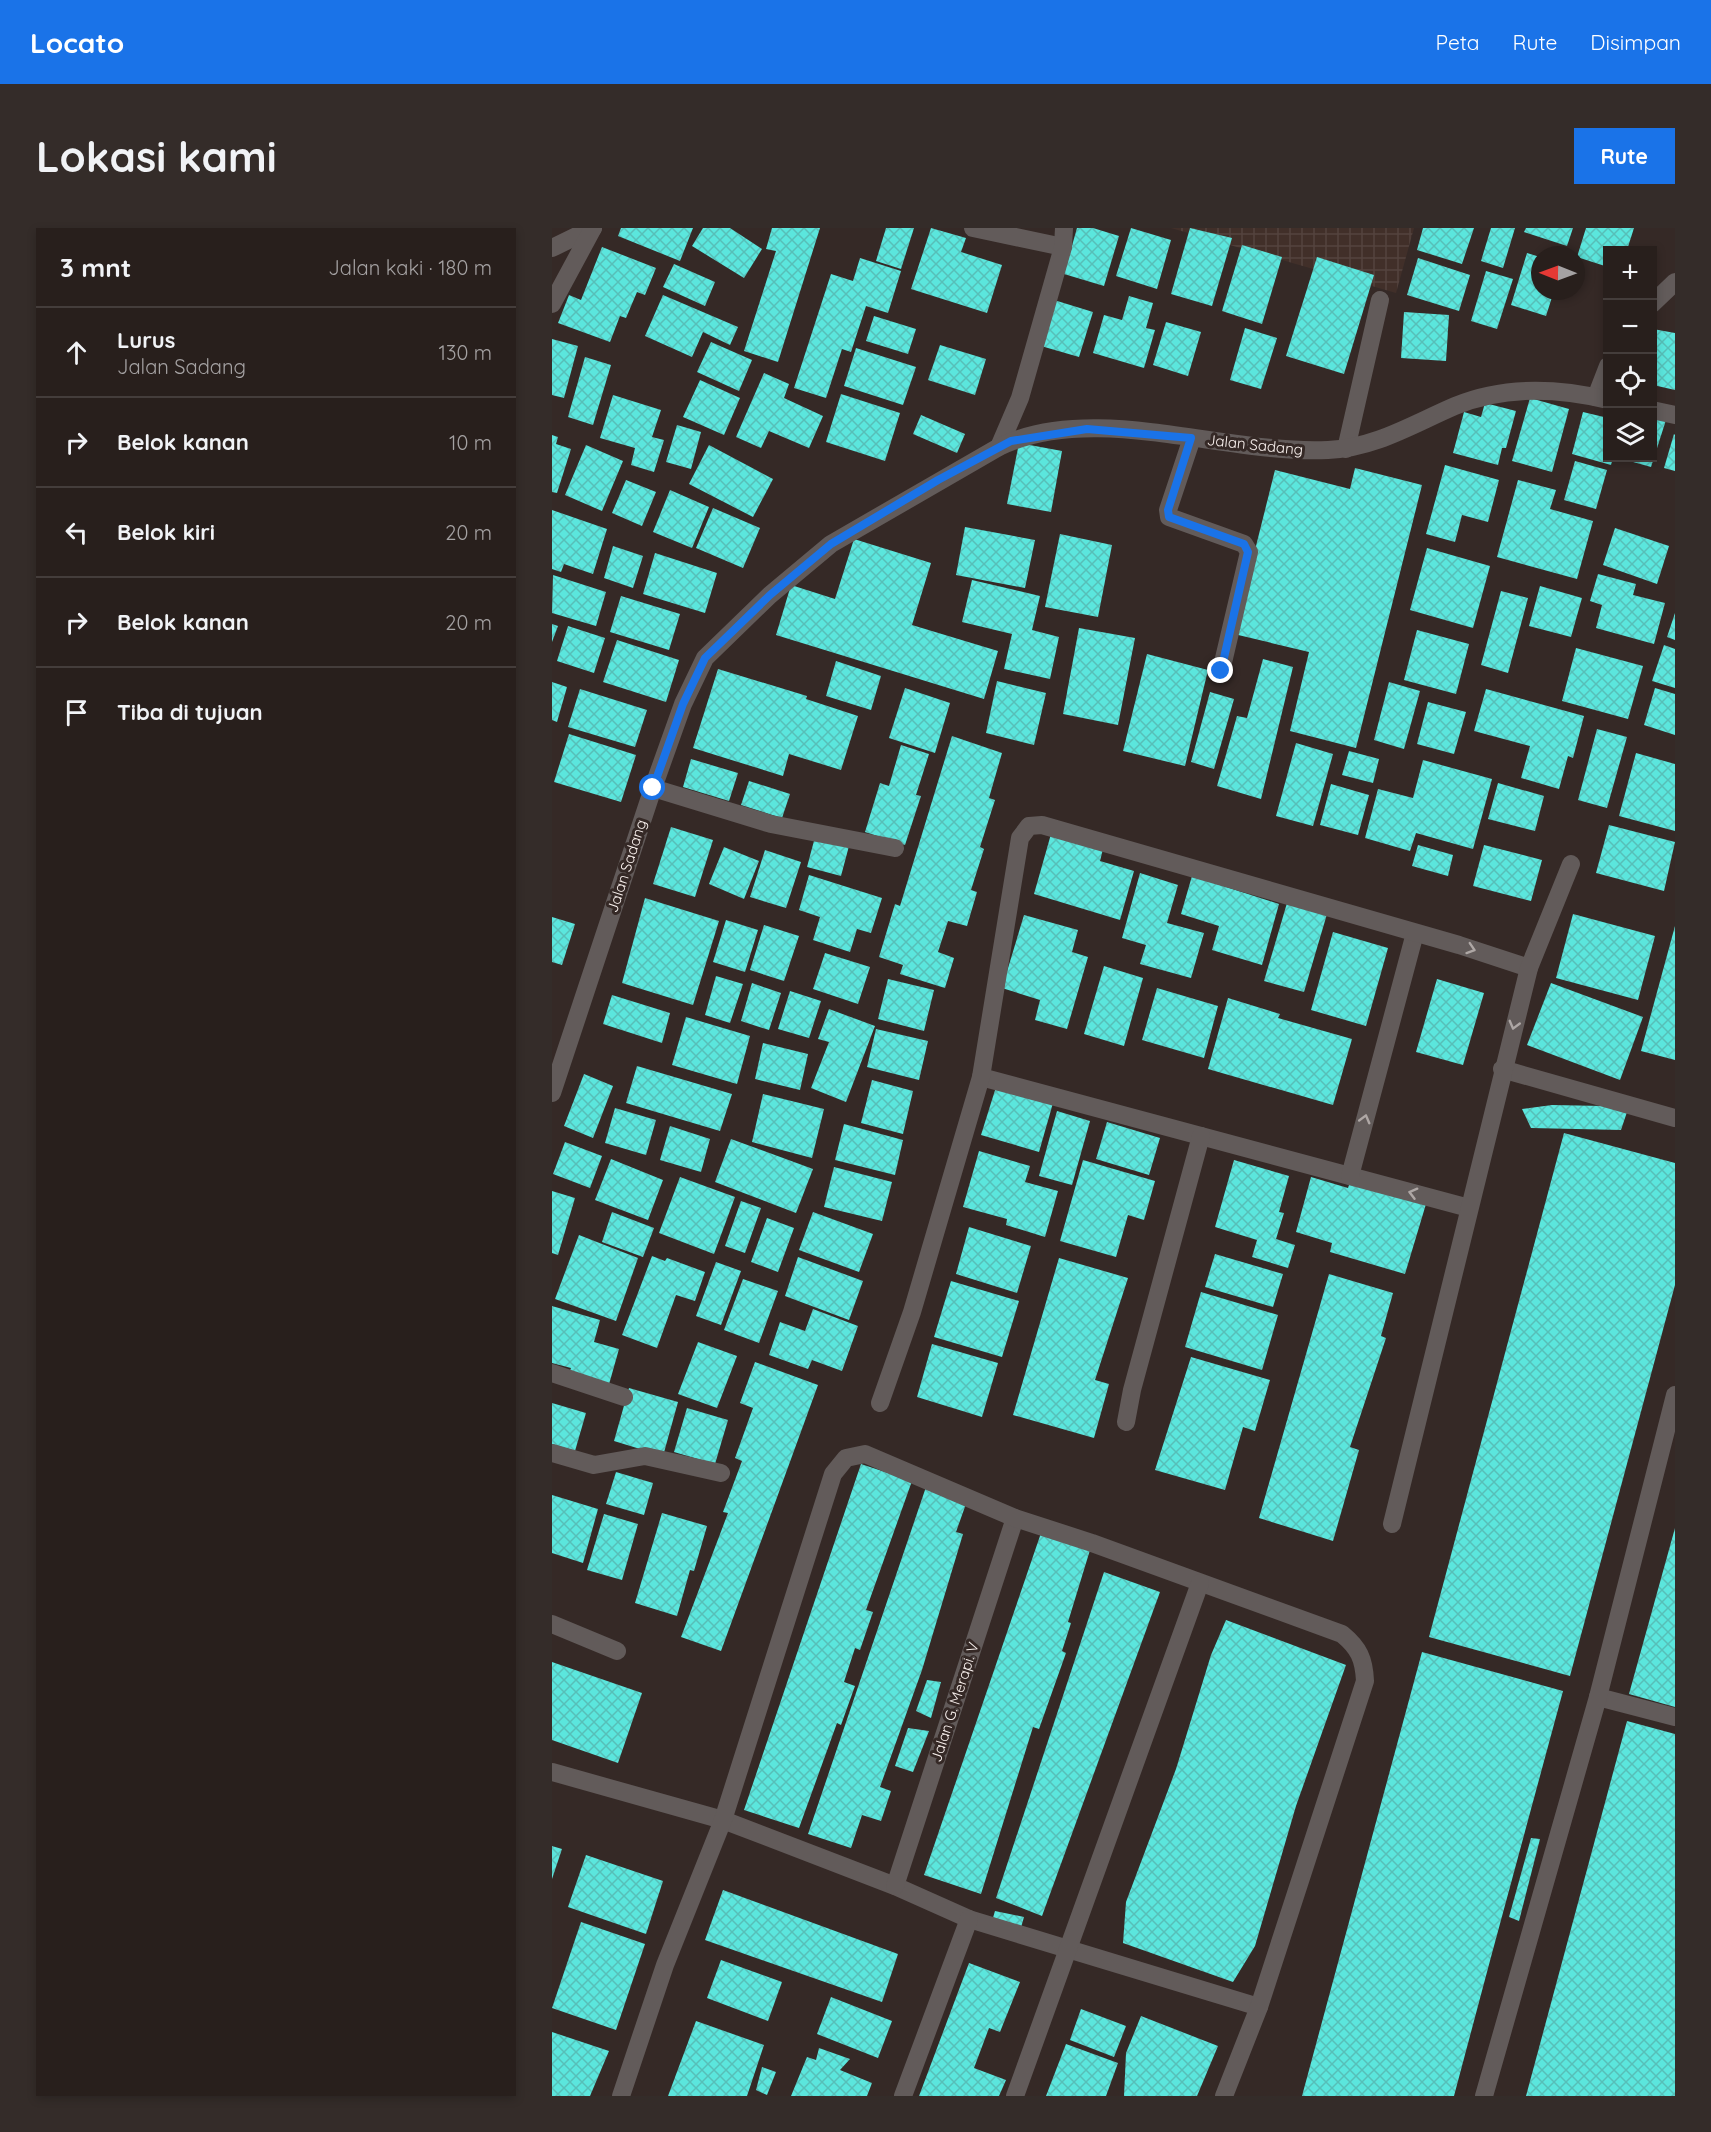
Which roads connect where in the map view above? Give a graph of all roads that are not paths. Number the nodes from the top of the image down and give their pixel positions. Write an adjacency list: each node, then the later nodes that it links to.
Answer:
1 (973, 228): 3 (street)
2 (1064, 228): 3 (street)
3 (1063, 247): 13 (street)
4 (552, 248): 8 (street)
5 (1675, 282): 7 (street)
6 (1380, 300): 14 (street)
7 (1657, 300)
8 (552, 304)
9 (1602, 398): 14 (street, Jalan Sadang)
10 (1657, 411): 11 (street)
11 (1675, 415)
12 (1191, 438): 13 (street, Jalan Sadang); 14 (street, Jalan Sadang); 15 (street)
13 (999, 447): 16 (street, Jalan Sadang)
14 (1346, 449)
15 (1221, 671)
16 (653, 788): 17 (street); 23 (street, Jalan Sadang)
17 (895, 848)
18 (1571, 864): 20 (street)
19 (1415, 933): 20 (street, one-way to 20); 22 (street); 26 (street, one-way to 19)
20 (1529, 968): 21 (street, one-way to 21)
21 (1502, 1069): 24 (street); 27 (street)
22 (981, 1077): 25 (street); 31 (street)
23 (552, 1093)
24 (1675, 1118)
25 (1201, 1136): 26 (street); 32 (street)
26 (1350, 1176): 27 (street, one-way to 26)
27 (1469, 1208): 36 (street)
28 (552, 1373): 30 (street)
29 (1675, 1395): 40 (street)
30 (624, 1397)
31 (880, 1403)
32 (1126, 1422)
33 (552, 1453): 34 (street)
34 (721, 1473)
35 (1015, 1518): 37 (street); 43 (street); 44 (street, Jalan G. Merapi. V)
36 (1392, 1524)
37 (1200, 1583): 46 (street); 47 (street)
38 (552, 1624): 39 (street)
39 (617, 1651)
40 (1598, 1697): 41 (street); 52 (street)
41 (1675, 1717)
42 (552, 1772): 43 (street)
43 (723, 1820): 44 (street); 48 (street)
44 (895, 1886): 45 (street)
45 (969, 1919): 46 (street); 49 (street)
46 (1069, 1948): 47 (street); 50 (street)
47 (1259, 2007): 51 (street)
48 (621, 2096)
49 (903, 2096)
50 (1015, 2096)
51 (1224, 2096)
52 (1484, 2096)

